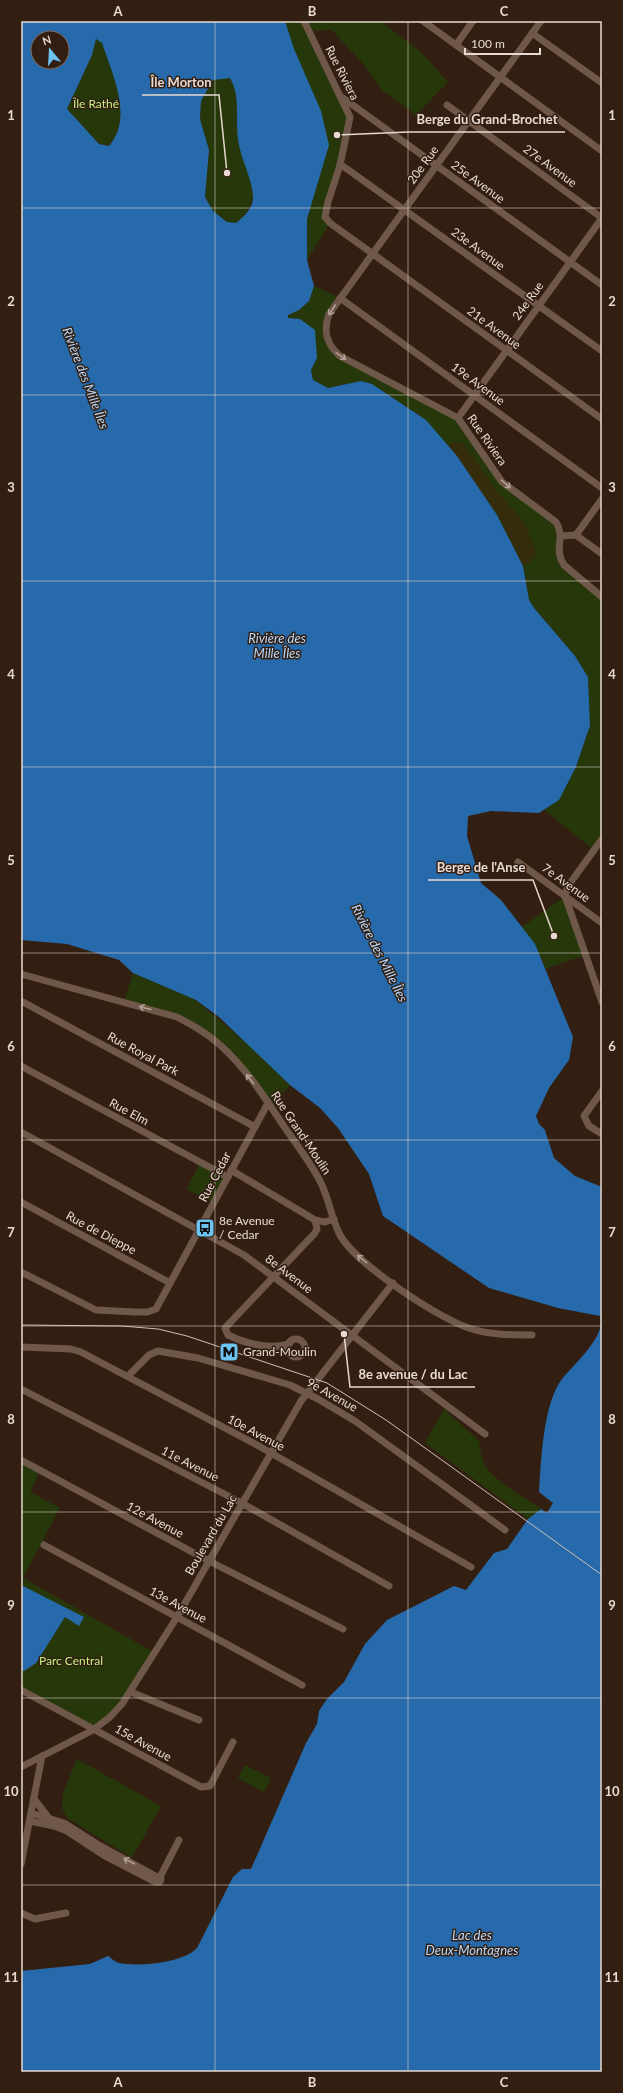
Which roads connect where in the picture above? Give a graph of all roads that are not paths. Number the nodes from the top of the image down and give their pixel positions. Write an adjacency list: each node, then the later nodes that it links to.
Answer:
1 (304, 21): 9 (street, Rue Riviera)
2 (423, 21): 6 (street)
3 (473, 21): 6 (street)
4 (541, 21): 5 (street, 20e Rue)
5 (532, 34): 7 (street, 20e Rue); 8 (street)
6 (456, 45): 7 (street)
7 (500, 77): 11 (street, 20e Rue); 12 (street)
8 (602, 83)
9 (341, 96): 13 (street, Rue Riviera); 14 (street, 25e Avenue)
10 (447, 105): 11 (street, 27e Avenue)
11 (469, 120): 14 (street, 20e Rue); 16 (street, 27e Avenue)
12 (602, 151)
13 (340, 164): 15 (street, 23e Avenue); 17 (street, Rue Riviera)
14 (437, 166): 15 (street, 20e Rue); 18 (street, 25e Avenue)
15 (405, 210): 17 (street, 20e Rue); 21 (street, 23e Avenue)
16 (602, 218): 18 (street, 24e Rue)
17 (373, 254): 20 (street, 20e Rue); 23 (street, 21e Avenue)
18 (570, 262): 19 (street, 25e Avenue); 21 (street, 24e Rue)
19 (602, 285)
20 (340, 298): 22 (street, 20e Rue, one-way to 22); 25 (street, 19e Avenue)
21 (538, 306): 23 (street, 24e Rue); 24 (street, 23e Avenue)
22 (326, 323): 26 (street, Rue Riviera, one-way to 26)
23 (506, 350): 25 (street, 24e Rue); 27 (street, 21e Avenue)
24 (602, 352)
25 (474, 395): 26 (street, 24e Rue); 28 (street, 19e Avenue)
26 (458, 418): 31 (street, Rue Riviera, one-way to 31)
27 (602, 419)
28 (602, 488)
29 (602, 499): 30 (street)
30 (576, 535): 31 (street); 32 (street)
31 (561, 536): 33 (street)
32 (602, 554)
33 (602, 597)
34 (602, 839): 36 (street)
35 (518, 862): 36 (street, 7e Avenue)
36 (565, 896): 37 (street, 7e Avenue); 39 (street)
37 (602, 923)
38 (21, 974): 44 (street, Rue Grand-Moulin, one-way to 38)
39 (600, 994): 41 (street)
40 (21, 1001): 45 (street, Rue Royal Park)
41 (602, 1002)
42 (21, 1066): 49 (street, Rue Elm)
43 (602, 1091): 47 (street)
44 (268, 1103): 45 (street, Rue Cedar); 51 (street, Rue Grand-Moulin)
45 (255, 1127): 48 (street, Rue Cedar)
46 (21, 1132): 53 (street, 8e Avenue)
47 (602, 1134)
48 (231, 1170): 49 (street, Rue Cedar); 52 (street)
49 (228, 1177): 53 (street, Rue Cedar)
50 (21, 1202): 56 (street, Rue de Dieppe)
51 (334, 1219): 52 (street); 57 (street, Rue Grand-Moulin, one-way to 51)
52 (315, 1220): 55 (street)
53 (199, 1230): 55 (street, 8e Avenue); 56 (street, Rue Cedar)
54 (21, 1272): 56 (street, Rue Cedar)
55 (274, 1276): 58 (street, 8e Avenue); 61 (street)
56 (170, 1283)
57 (393, 1283): 58 (street, Boulevard du Lac); 59 (street, Rue Grand-Moulin)
58 (352, 1335): 66 (street, 8e Avenue); 67 (street, Boulevard du Lac)
59 (532, 1335)
60 (290, 1343): 61 (street); 63 (street); 63 (street)
61 (274, 1346): 63 (street)
62 (21, 1347): 64 (street, 10e Avenue)
63 (292, 1356)
64 (128, 1376): 67 (street, 10e Avenue); 70 (street, 9e Avenue)
65 (21, 1389): 69 (street, 11e Avenue)
66 (485, 1434)
67 (271, 1453): 69 (street, Boulevard du Lac); 73 (street, 10e Avenue)
68 (21, 1460): 72 (street, 12e Avenue)
69 (242, 1503): 72 (street, Boulevard du Lac); 74 (street, 11e Avenue)
70 (505, 1530)
71 (44, 1545): 75 (street, 13e Avenue)
72 (209, 1561): 75 (street, Boulevard du Lac); 76 (street, 12e Avenue)
73 (471, 1567)
74 (390, 1586)
75 (177, 1617): 77 (street, 13e Avenue); 79 (street, Boulevard du Lac)
76 (343, 1629)
77 (302, 1685)
78 (21, 1690): 81 (street, 15e Avenue)
79 (131, 1692): 80 (street); 81 (street, Boulevard du Lac)
80 (199, 1720)
81 (94, 1729): 82 (street, 15e Avenue); 83 (street, Boulevard du Lac)
82 (233, 1742)
83 (42, 1756): 84 (street, Boulevard du Lac); 85 (street)
84 (21, 1767)
85 (34, 1799): 86 (street); 87 (street)
86 (31, 1817): 87 (street); 89 (street); 91 (street)
87 (48, 1817): 91 (street, one-way to 87)
88 (179, 1840): 91 (street)
89 (23, 1849): 90 (street)
90 (21, 1864)
91 (160, 1877)
92 (21, 1913): 93 (street)
93 (66, 1913)

